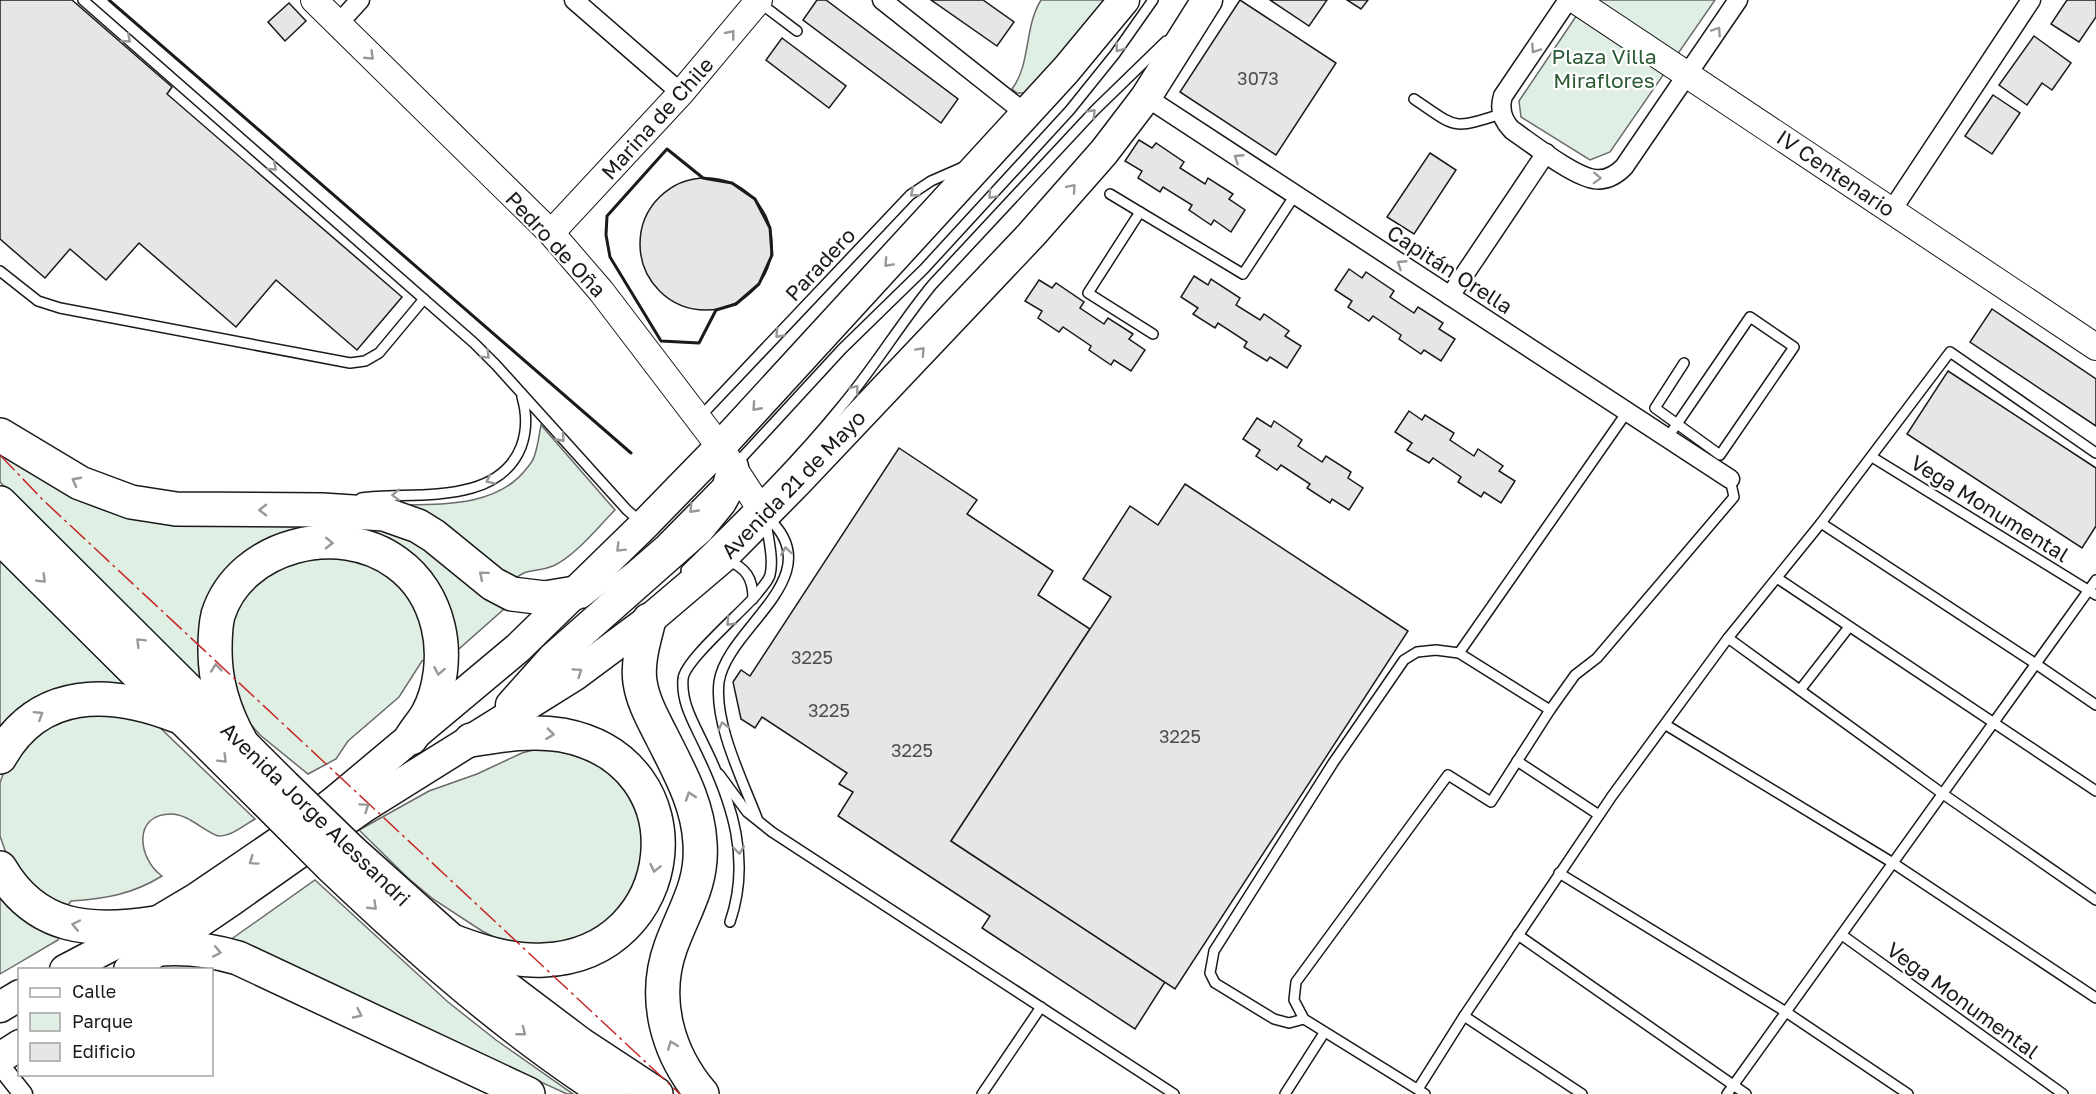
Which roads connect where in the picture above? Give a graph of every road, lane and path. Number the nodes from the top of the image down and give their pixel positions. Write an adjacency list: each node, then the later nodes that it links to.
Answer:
1 (83, 0): 33 (lane, one-way to 33)
2 (314, 0): 16 (street, Pedro de Oña)
3 (360, 0): 16 (street)
4 (574, 0): 19 (street)
5 (882, 0): 22 (street)
6 (1124, 0): 15 (main road)
7 (1131, 0): 15 (lane)
8 (1153, 0): 43 (lane, one-way to 43)
9 (1206, 0): 20 (main road, Avenida 21 de Mayo); 47 (lane, one-way to 9)
10 (1568, 0): 23 (street, one-way to 23)
11 (1575, 0): 18 (street, IV Centenario)
12 (1738, 0): 18 (street, one-way to 12)
13 (2031, 0): 28 (street)
14 (759, 1): 17 (lane); 19 (street, Marina de Chile, one-way to 14)
15 (1106, 23): 22 (main road)
16 (338, 24): 30 (street, Pedro de Oña, one-way to 30)
17 (797, 31)
18 (1688, 74): 24 (street, one-way to 18); 28 (street, IV Centenario)
19 (681, 93): 30 (street, Marina de Chile)
20 (1146, 97): 27 (street, Capitán Orella, one-way to 20); 47 (main road, Avenida 21 de Mayo, one-way to 20)
21 (1414, 99): 23 (lane)
22 (1026, 114): 25 (main road)
23 (1502, 114): 24 (street)
24 (1546, 153): 32 (street)
25 (985, 159): 39 (lane, Paradero, one-way to 39); 43 (main road, one-way to 43)
26 (1110, 194): 29 (lane)
27 (1295, 195): 29 (lane); 32 (street, Capitán Orella, one-way to 27)
28 (1892, 210): 35 (street, IV Centenario)
29 (1140, 212): 34 (lane)
30 (551, 233): 39 (street, Pedro de Oña)
31 (0, 271): 33 (lane)
32 (1450, 296): 38 (street, Capitán Orella)
33 (424, 299): 37 (lane, one-way to 37)
34 (1153, 334)
35 (2096, 346)
36 (1684, 363): 40 (lane)
37 (522, 395): 48 (lane, one-way to 48); 50 (lane, one-way to 50)
38 (1627, 412): 40 (street, Capitán Orella); 63 (lane)
39 (699, 419): 43 (street, Pedro de Oña)
40 (1672, 431): 40 (lane); 45 (street, Capitán Orella)
41 (0, 435): 48 (highway, one-way to 41)
42 (2096, 453): 44 (lane)
43 (727, 457): 47 (street, Pedro de Oña); 50 (main road); 59 (lane, one-way to 59); 71 (main road)
44 (1872, 457): 49 (lane); 57 (lane, Vega Monumental)
45 (1730, 479): 67 (lane)
46 (0, 503): 73 (highway, Avenida Jorge Alessandri, one-way to 46)
47 (760, 508): 52 (main road, Avenida 21 de Mayo); 53 (lane); 58 (lane); 81 (lane, one-way to 47)
48 (322, 510): 59 (highway, one-way to 48)
49 (1821, 523): 54 (lane); 64 (lane)
50 (644, 525): 59 (main road, one-way to 59)
51 (0, 537): 68 (highway, Avenida Jorge Alessandri, one-way to 68)
52 (722, 558): 58 (lane); 60 (main road, Avenida 21 de Mayo)
53 (679, 577)
54 (1777, 578): 61 (lane); 62 (lane)
55 (2096, 580): 57 (lane)
56 (667, 591): 60 (lane)
57 (2092, 592): 64 (lane)
58 (753, 599): 76 (lane, one-way to 76)
59 (570, 608): 72 (main road)
60 (649, 620): 71 (main road, Avenida 21 de Mayo, one-way to 60); 111 (highway, one-way to 60)
61 (1849, 627): 65 (lane); 69 (lane)
62 (1728, 638): 65 (lane); 70 (lane)
63 (1459, 653): 67 (lane); 100 (lane)
64 (2036, 664): 66 (lane); 69 (lane)
65 (1800, 690): 79 (lane)
66 (2096, 705)
67 (1550, 710): 75 (lane)
68 (182, 717): 74 (highway, one-way to 68); 78 (highway, Avenida Jorge Alessandri, one-way to 78)
69 (1993, 724): 77 (lane); 79 (lane)
70 (1666, 725): 80 (lane); 83 (lane)
71 (482, 732): 90 (main road, Avenida 21 de Mayo, one-way to 71); 91 (highway, one-way to 91)
72 (411, 738): 73 (highway, one-way to 72); 90 (main road, one-way to 90)
73 (241, 742): 78 (highway, Avenida Jorge Alessandri)
74 (0, 757)
75 (1516, 761): 80 (lane); 100 (lane)
76 (718, 774): 81 (lane); 87 (lane, one-way to 87)
77 (2096, 791)
78 (274, 793): 82 (highway, Avenida Jorge Alessandri, bridge)
79 (1943, 794): 83 (lane); 86 (lane)
80 (1599, 815): 85 (lane)
81 (757, 820): 97 (lane)
82 (341, 858): 91 (highway, Avenida Jorge Alessandri); 109 (highway, Avenida Jorge Alessandri, one-way to 109)
83 (1893, 863): 89 (lane); 95 (lane)
84 (0, 868): 90 (highway, one-way to 84)
85 (1559, 873): 88 (lane); 98 (lane)
86 (2096, 900)
87 (729, 922)
88 (1518, 935): 99 (lane); 105 (lane)
89 (1842, 935): 98 (lane); 119 (lane, Vega Monumental)
90 (157, 936): 92 (main road); 93 (main road); 108 (highway, one-way to 108)
91 (447, 939): 110 (highway, Avenida Jorge Alessandri)
92 (68, 968)
93 (130, 968)
94 (18, 996): 96 (main road)
95 (2096, 998)
96 (0, 1007)
97 (1041, 1007): 112 (lane); 113 (lane)
98 (1786, 1012): 105 (lane); 118 (lane)
99 (1464, 1016): 106 (lane); 115 (lane)
100 (1304, 1019): 101 (lane)
101 (1324, 1033): 106 (lane); 114 (lane)
102 (18, 1046): 103 (main road)
103 (0, 1058)
104 (0, 1065): 107 (street)
105 (1733, 1085): 116 (lane); 117 (lane)
106 (1421, 1091)
107 (23, 1094)
108 (528, 1094)
109 (609, 1094)
110 (656, 1094)
111 (702, 1094)
112 (982, 1094)
113 (1174, 1094)
114 (1285, 1094)
115 (1582, 1094)
116 (1727, 1094)
117 (1746, 1094)
118 (1908, 1094)
119 (2063, 1094)

